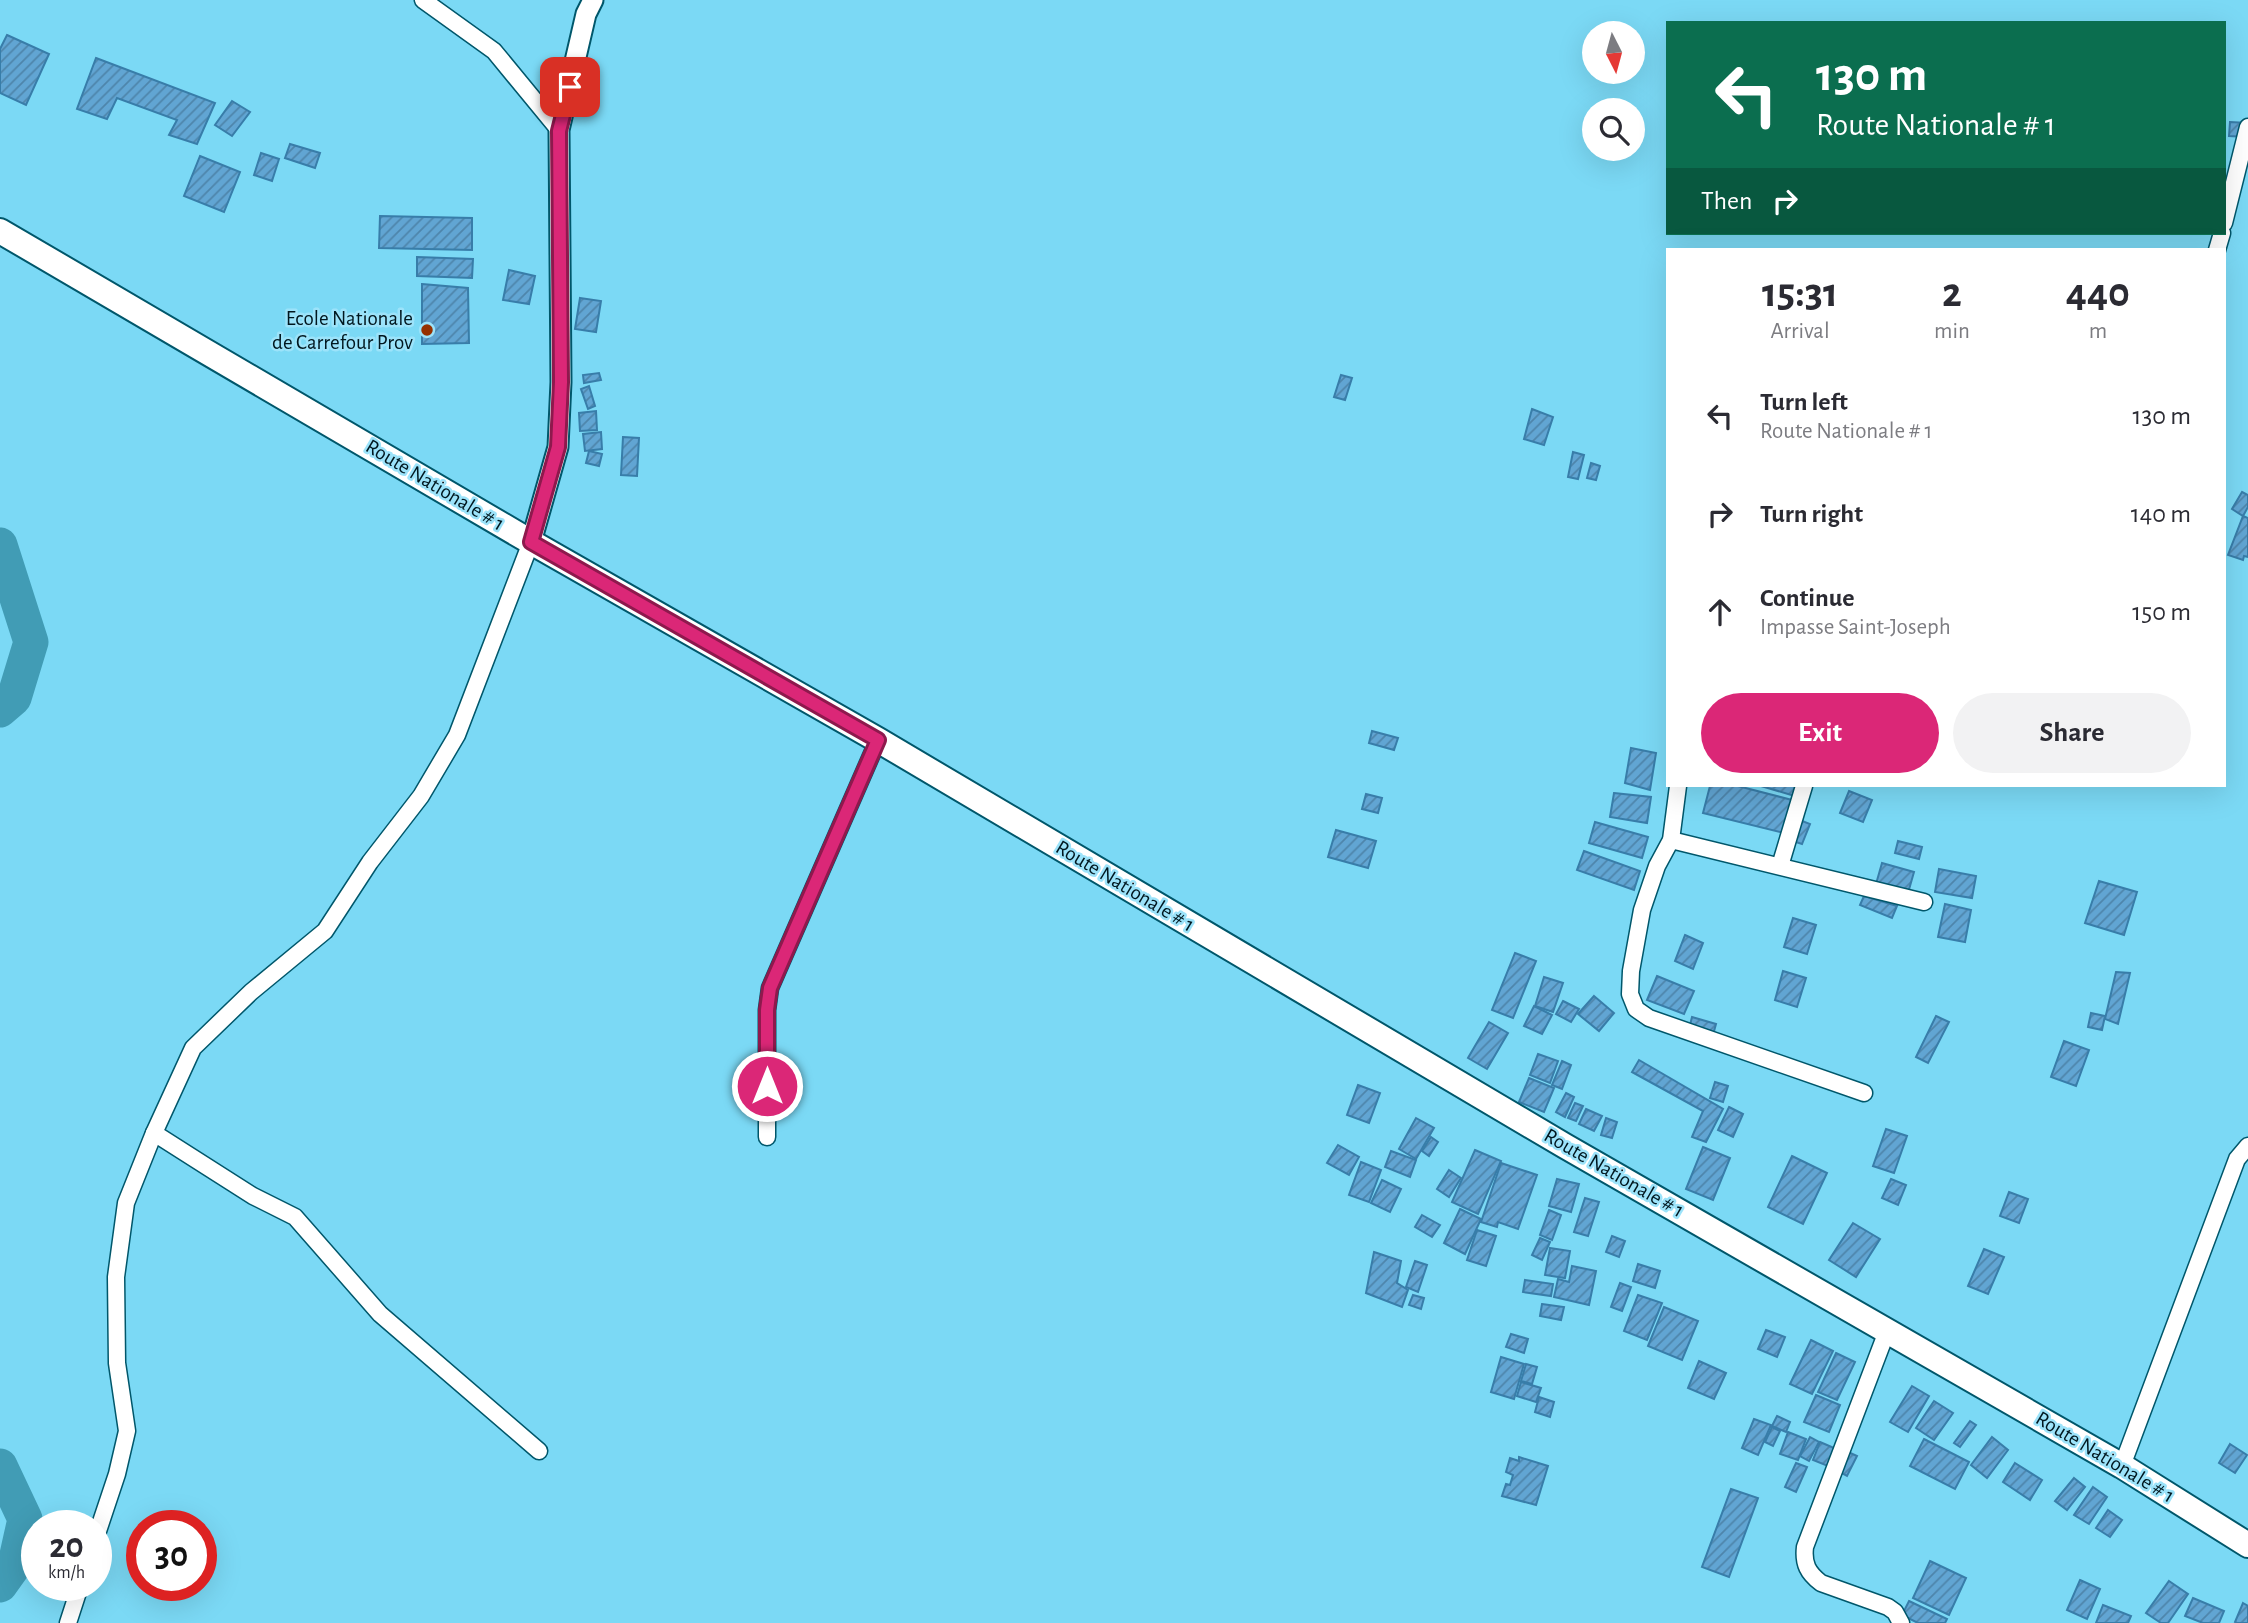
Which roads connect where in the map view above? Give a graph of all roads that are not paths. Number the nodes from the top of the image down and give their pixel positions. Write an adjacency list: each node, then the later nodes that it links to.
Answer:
1 (424, 0): 4 (street)
2 (593, 0): 4 (street)
3 (2248, 127): 5 (street)
4 (559, 131): 7 (street)
5 (2226, 215)
6 (5, 234): 7 (main road, Route Nationale # 1)
7 (531, 542): 8 (main road, Route Nationale # 1); 15 (street)
8 (878, 740): 16 (street); 18 (main road, Route Nationale # 1)
9 (1678, 787): 11 (street)
10 (1804, 787): 12 (street)
11 (1671, 840): 12 (street); 14 (street)
12 (1780, 866): 13 (street)
13 (1924, 902)
14 (1864, 1093)
15 (154, 1133): 19 (street); 21 (street)
16 (767, 1138)
17 (2248, 1146): 20 (street)
18 (1888, 1331): 20 (main road, Route Nationale # 1); 25 (street)
19 (539, 1451)
20 (2122, 1466): 22 (main road, Route Nationale # 1)
21 (105, 1510)
22 (2248, 1545)
23 (75, 1601): 24 (street)
24 (68, 1623)
25 (1901, 1623)

